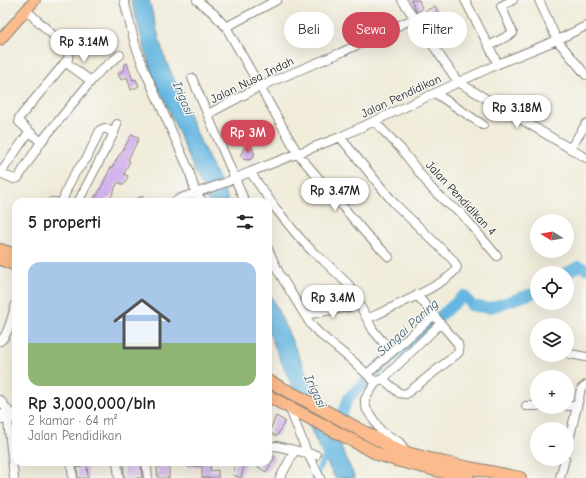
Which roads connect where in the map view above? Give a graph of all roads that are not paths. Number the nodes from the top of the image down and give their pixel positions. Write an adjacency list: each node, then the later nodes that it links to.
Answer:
1 (35, 0): 9 (main road)
2 (124, 0): 42 (street)
3 (197, 0): 13 (street)
4 (277, 0): 13 (street)
5 (402, 0): 10 (street)
6 (465, 0): 16 (street)
7 (513, 0): 16 (street)
8 (539, 0): 15 (street)
9 (26, 10): 14 (main road); 19 (street)
10 (411, 12)
11 (408, 21): 25 (street, Jalan Nusa Indah)
12 (586, 26): 15 (street, Jalan Pendidikan)
13 (226, 27): 25 (street)
14 (0, 40)
15 (557, 40): 20 (street, Jalan Pendidikan); 21 (street)
16 (489, 46): 20 (street)
17 (435, 48): 24 (street)
18 (120, 55): 23 (street)
19 (65, 62): 23 (street); 32 (street)
20 (498, 64): 24 (street, Jalan Pendidikan)
21 (586, 75)
22 (192, 78): 27 (street)
23 (92, 81): 35 (street)
24 (458, 82): 26 (street, Jalan Pendidikan); 36 (street)
25 (259, 87): 27 (street, Jalan Nusa Indah); 37 (street)
26 (435, 93): 28 (street, Jalan Pendidikan); 31 (street)
27 (208, 114): 41 (street)
28 (374, 121): 34 (street, Jalan Pendidikan); 52 (street, Jalan Pendidikan 4)
29 (117, 124): 33 (street)
30 (586, 124): 36 (street)
31 (483, 125)
32 (29, 132): 35 (street); 40 (street)
33 (114, 133): 43 (street); 44 (street)
34 (340, 137): 37 (street, Jalan Pendidikan); 57 (street)
35 (41, 142): 40 (street)
36 (570, 149): 38 (street)
37 (298, 154): 39 (street, Jalan Pendidikan); 53 (street)
38 (586, 158)
39 (250, 172): 41 (street, Jalan Pendidikan); 48 (street)
40 (0, 173)
41 (235, 178): 42 (street, Jalan Pendidikan); 47 (street)
42 (199, 193): 45 (street, Jalan Pendidikan); 46 (street)
43 (64, 198)
44 (80, 198)
45 (182, 198)
46 (201, 198)
47 (243, 198)
48 (269, 198)
49 (272, 202): 58 (street)
50 (0, 250): 51 (highway)
51 (12, 254)
52 (498, 256)
53 (389, 257)
54 (272, 258): 59 (street)
55 (0, 259): 56 (highway)
56 (12, 264)
57 (417, 296): 61 (street); 62 (street)
58 (359, 305): 59 (street); 61 (street)
59 (305, 314): 67 (street)
60 (12, 316): 63 (street)
61 (367, 319): 64 (street)
62 (436, 320): 64 (street); 67 (street); 67 (street)
63 (0, 341)
64 (394, 350): 67 (street)
65 (574, 354): 66 (street)
66 (586, 356)
67 (374, 378): 83 (street)
68 (272, 384): 83 (highway)
69 (586, 385): 74 (street)
70 (272, 398): 75 (highway)
71 (0, 400): 77 (street)
72 (526, 406): 73 (street)
73 (530, 406)
74 (577, 406): 78 (street)
75 (294, 410): 82 (street); 95 (highway)
76 (0, 414): 77 (street)
77 (10, 417): 80 (street)
78 (573, 422)
79 (272, 446): 81 (street)
80 (12, 448)
81 (295, 450): 82 (street); 93 (street)
82 (312, 453): 94 (street)
83 (409, 454): 96 (highway)
84 (13, 466): 89 (street)
85 (72, 466): 90 (street)
86 (118, 466): 91 (street)
87 (146, 466): 92 (street)
88 (563, 466): 97 (street)
89 (14, 478)
90 (73, 478)
91 (119, 478)
92 (148, 478)
93 (280, 478)
94 (320, 478)
95 (468, 478)
96 (520, 478)
97 (560, 478)

